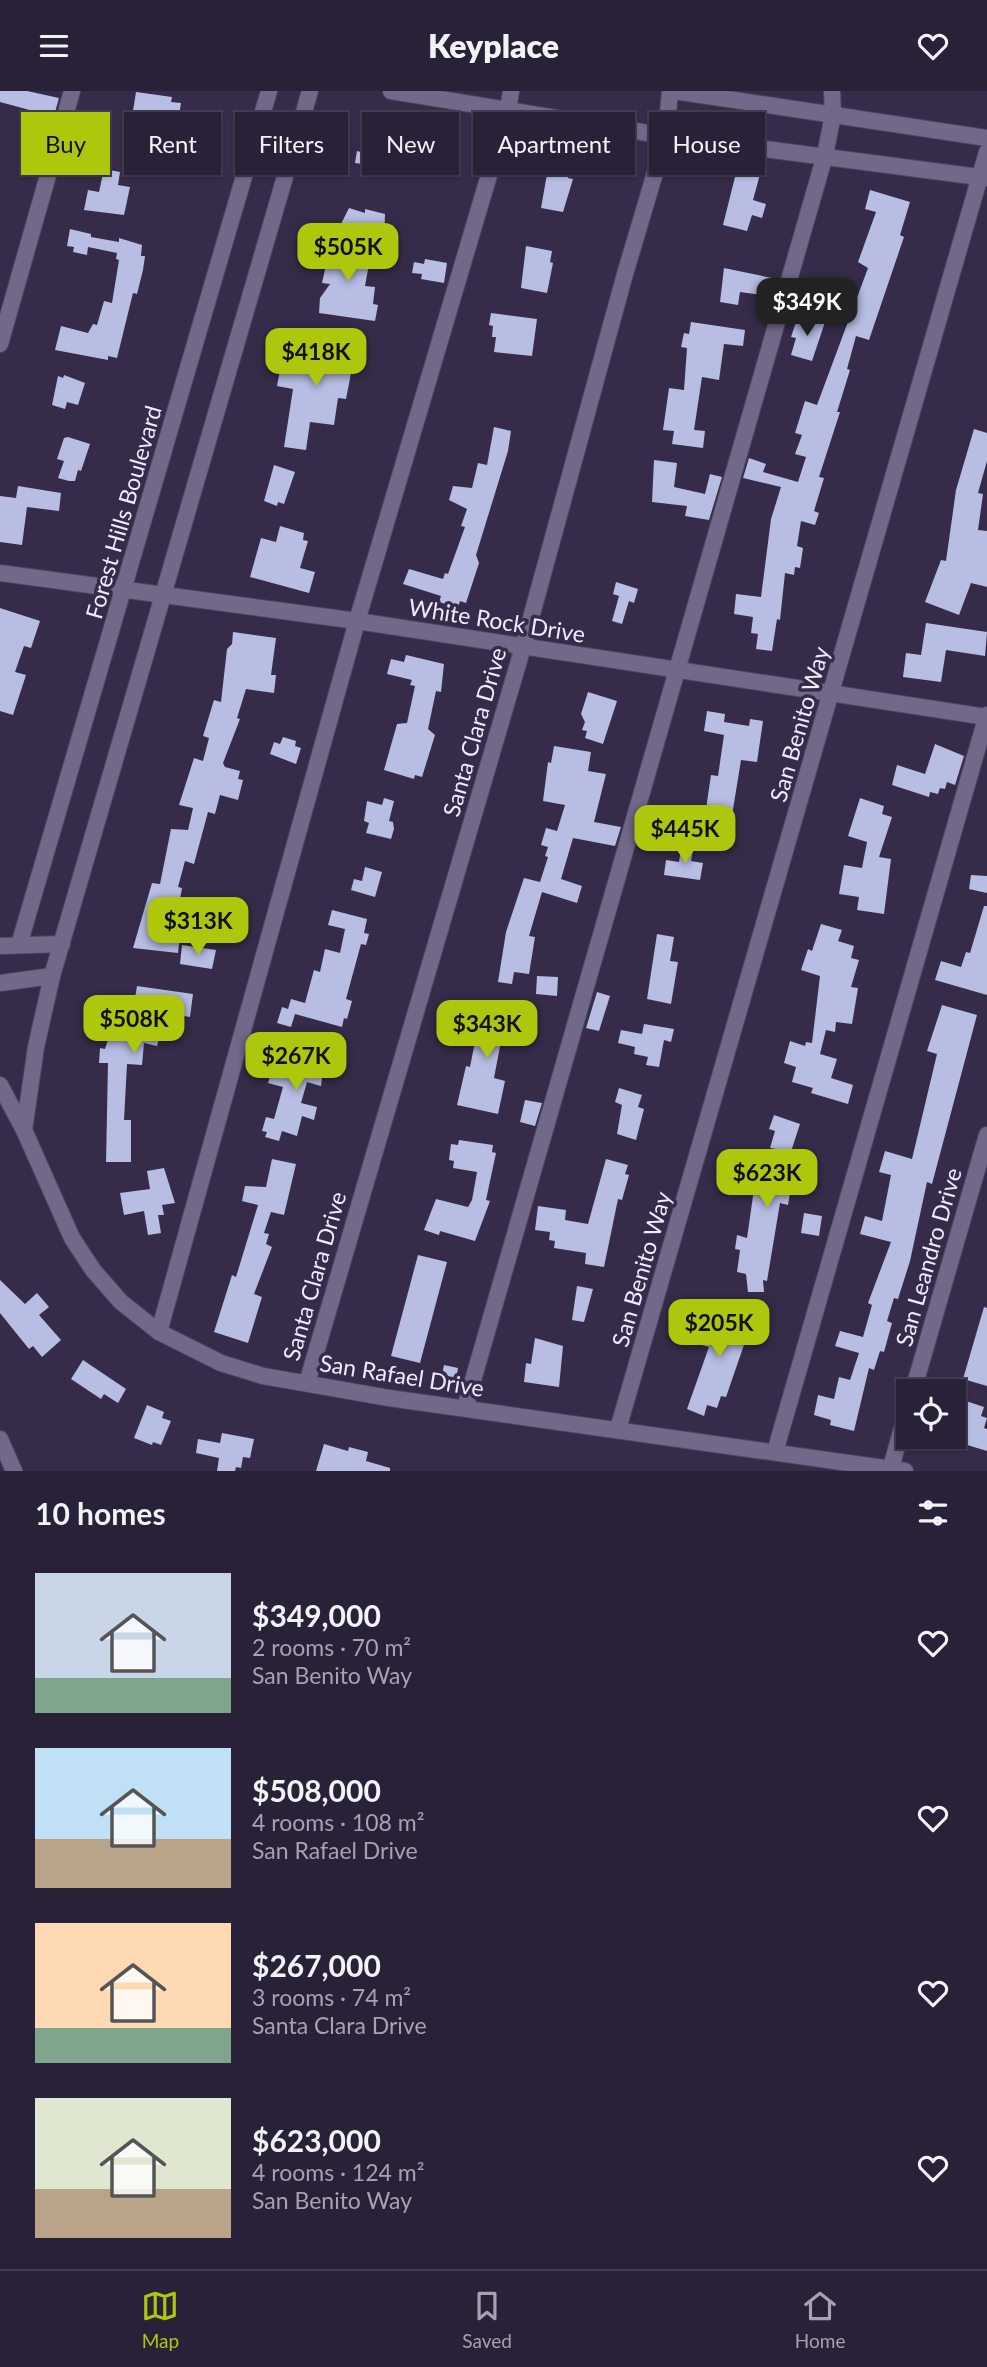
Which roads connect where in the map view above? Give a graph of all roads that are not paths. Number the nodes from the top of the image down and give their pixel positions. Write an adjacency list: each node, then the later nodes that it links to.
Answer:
1 (72, 91): 18 (street)
2 (269, 91): 20 (street, Forest Hills Boulevard)
3 (310, 91): 21 (street)
4 (391, 91): 8 (street)
5 (511, 91): 8 (street)
6 (672, 91): 9 (street, Santa Clara Drive); 10 (street)
7 (832, 91): 10 (street)
8 (508, 111): 11 (street); 22 (street)
9 (669, 112)
10 (833, 115): 12 (street); 15 (street)
11 (649, 133)
12 (987, 138)
13 (765, 148): 15 (street)
14 (987, 152): 17 (street, San Benito Way)
15 (825, 155): 17 (street); 24 (street)
16 (654, 175): 23 (street, Santa Clara Drive)
17 (983, 178): 25 (street, San Benito Way)
18 (0, 344)
19 (0, 573): 20 (street, White Rock Drive)
20 (123, 591): 21 (street, White Rock Drive); 28 (street, Forest Hills Boulevard)
21 (165, 596): 22 (street, White Rock Drive); 27 (street)
22 (357, 621): 23 (street, White Rock Drive); 35 (street)
23 (523, 647): 24 (street, White Rock Drive); 37 (street, Santa Clara Drive)
24 (676, 669): 25 (street, White Rock Drive); 38 (street)
25 (831, 694): 26 (street, White Rock Drive); 39 (street, San Benito Way)
26 (987, 716): 42 (street)
27 (62, 944): 28 (street); 30 (street)
28 (19, 945): 29 (street)
29 (0, 946)
30 (52, 975): 31 (street); 33 (street)
31 (0, 983)
32 (0, 1085): 33 (street, San Rafael Drive)
33 (24, 1130): 35 (street, San Rafael Drive)
34 (987, 1135): 36 (street, San Leandro Drive)
35 (159, 1332): 37 (street, San Rafael Drive)
36 (916, 1379)
37 (307, 1383): 38 (street, San Rafael Drive)
38 (464, 1408): 39 (street, San Rafael Drive)
39 (618, 1429): 42 (street, San Rafael Drive)
40 (0, 1439): 44 (street)
41 (899, 1449): 43 (street)
42 (775, 1452): 43 (street, San Rafael Drive)
43 (895, 1470)
44 (14, 1471)

